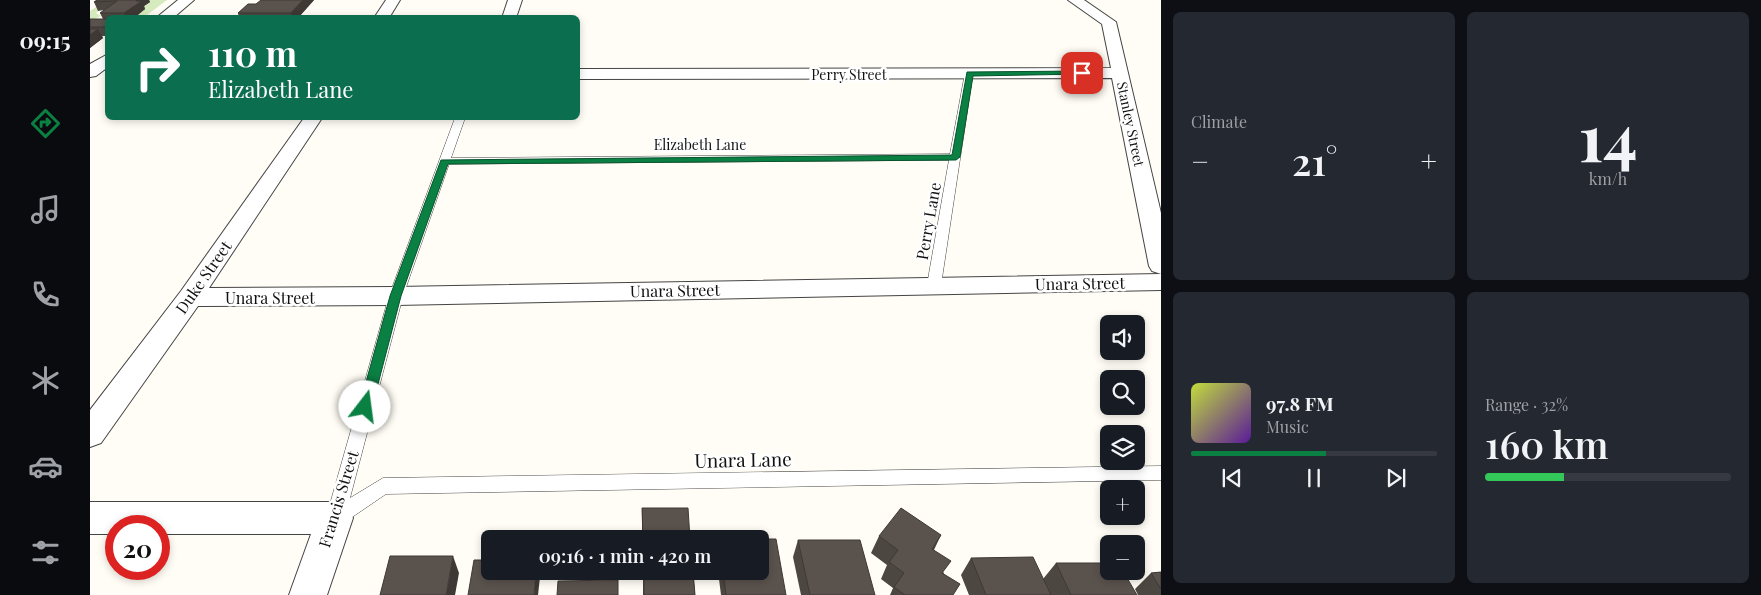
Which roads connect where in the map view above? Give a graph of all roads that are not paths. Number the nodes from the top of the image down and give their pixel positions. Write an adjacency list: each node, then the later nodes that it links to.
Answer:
1 (187, 0): 5 (street)
2 (393, 0): 6 (street)
3 (516, 0): 7 (street)
4 (1075, 0): 10 (street, Stanley Street)
5 (167, 15)
6 (383, 15)
7 (510, 15)
8 (105, 61): 9 (street)
9 (90, 72)
10 (1120, 73): 12 (street, Perry Street); 17 (street, Stanley Street)
11 (580, 74): 12 (street, Perry Street)
12 (969, 74): 15 (lane, Perry Lane)
13 (312, 120): 21 (street, Duke Street)
14 (459, 120): 16 (lane, Francis Street)
15 (956, 157): 16 (lane, Elizabeth Lane); 19 (lane, Perry Lane)
16 (444, 162): 20 (lane, Francis Street)
17 (1161, 266)
18 (1161, 282): 19 (street, Unara Street)
19 (934, 285): 20 (street, Unara Street)
20 (396, 296): 21 (street, Unara Street); 25 (lane, Francis Street)
21 (190, 297): 22 (street, Duke Street)
22 (90, 434)
23 (1161, 473): 25 (lane, Unara Lane)
24 (90, 518): 25 (street)
25 (335, 518): 26 (street, Francis Street)
26 (308, 595)

